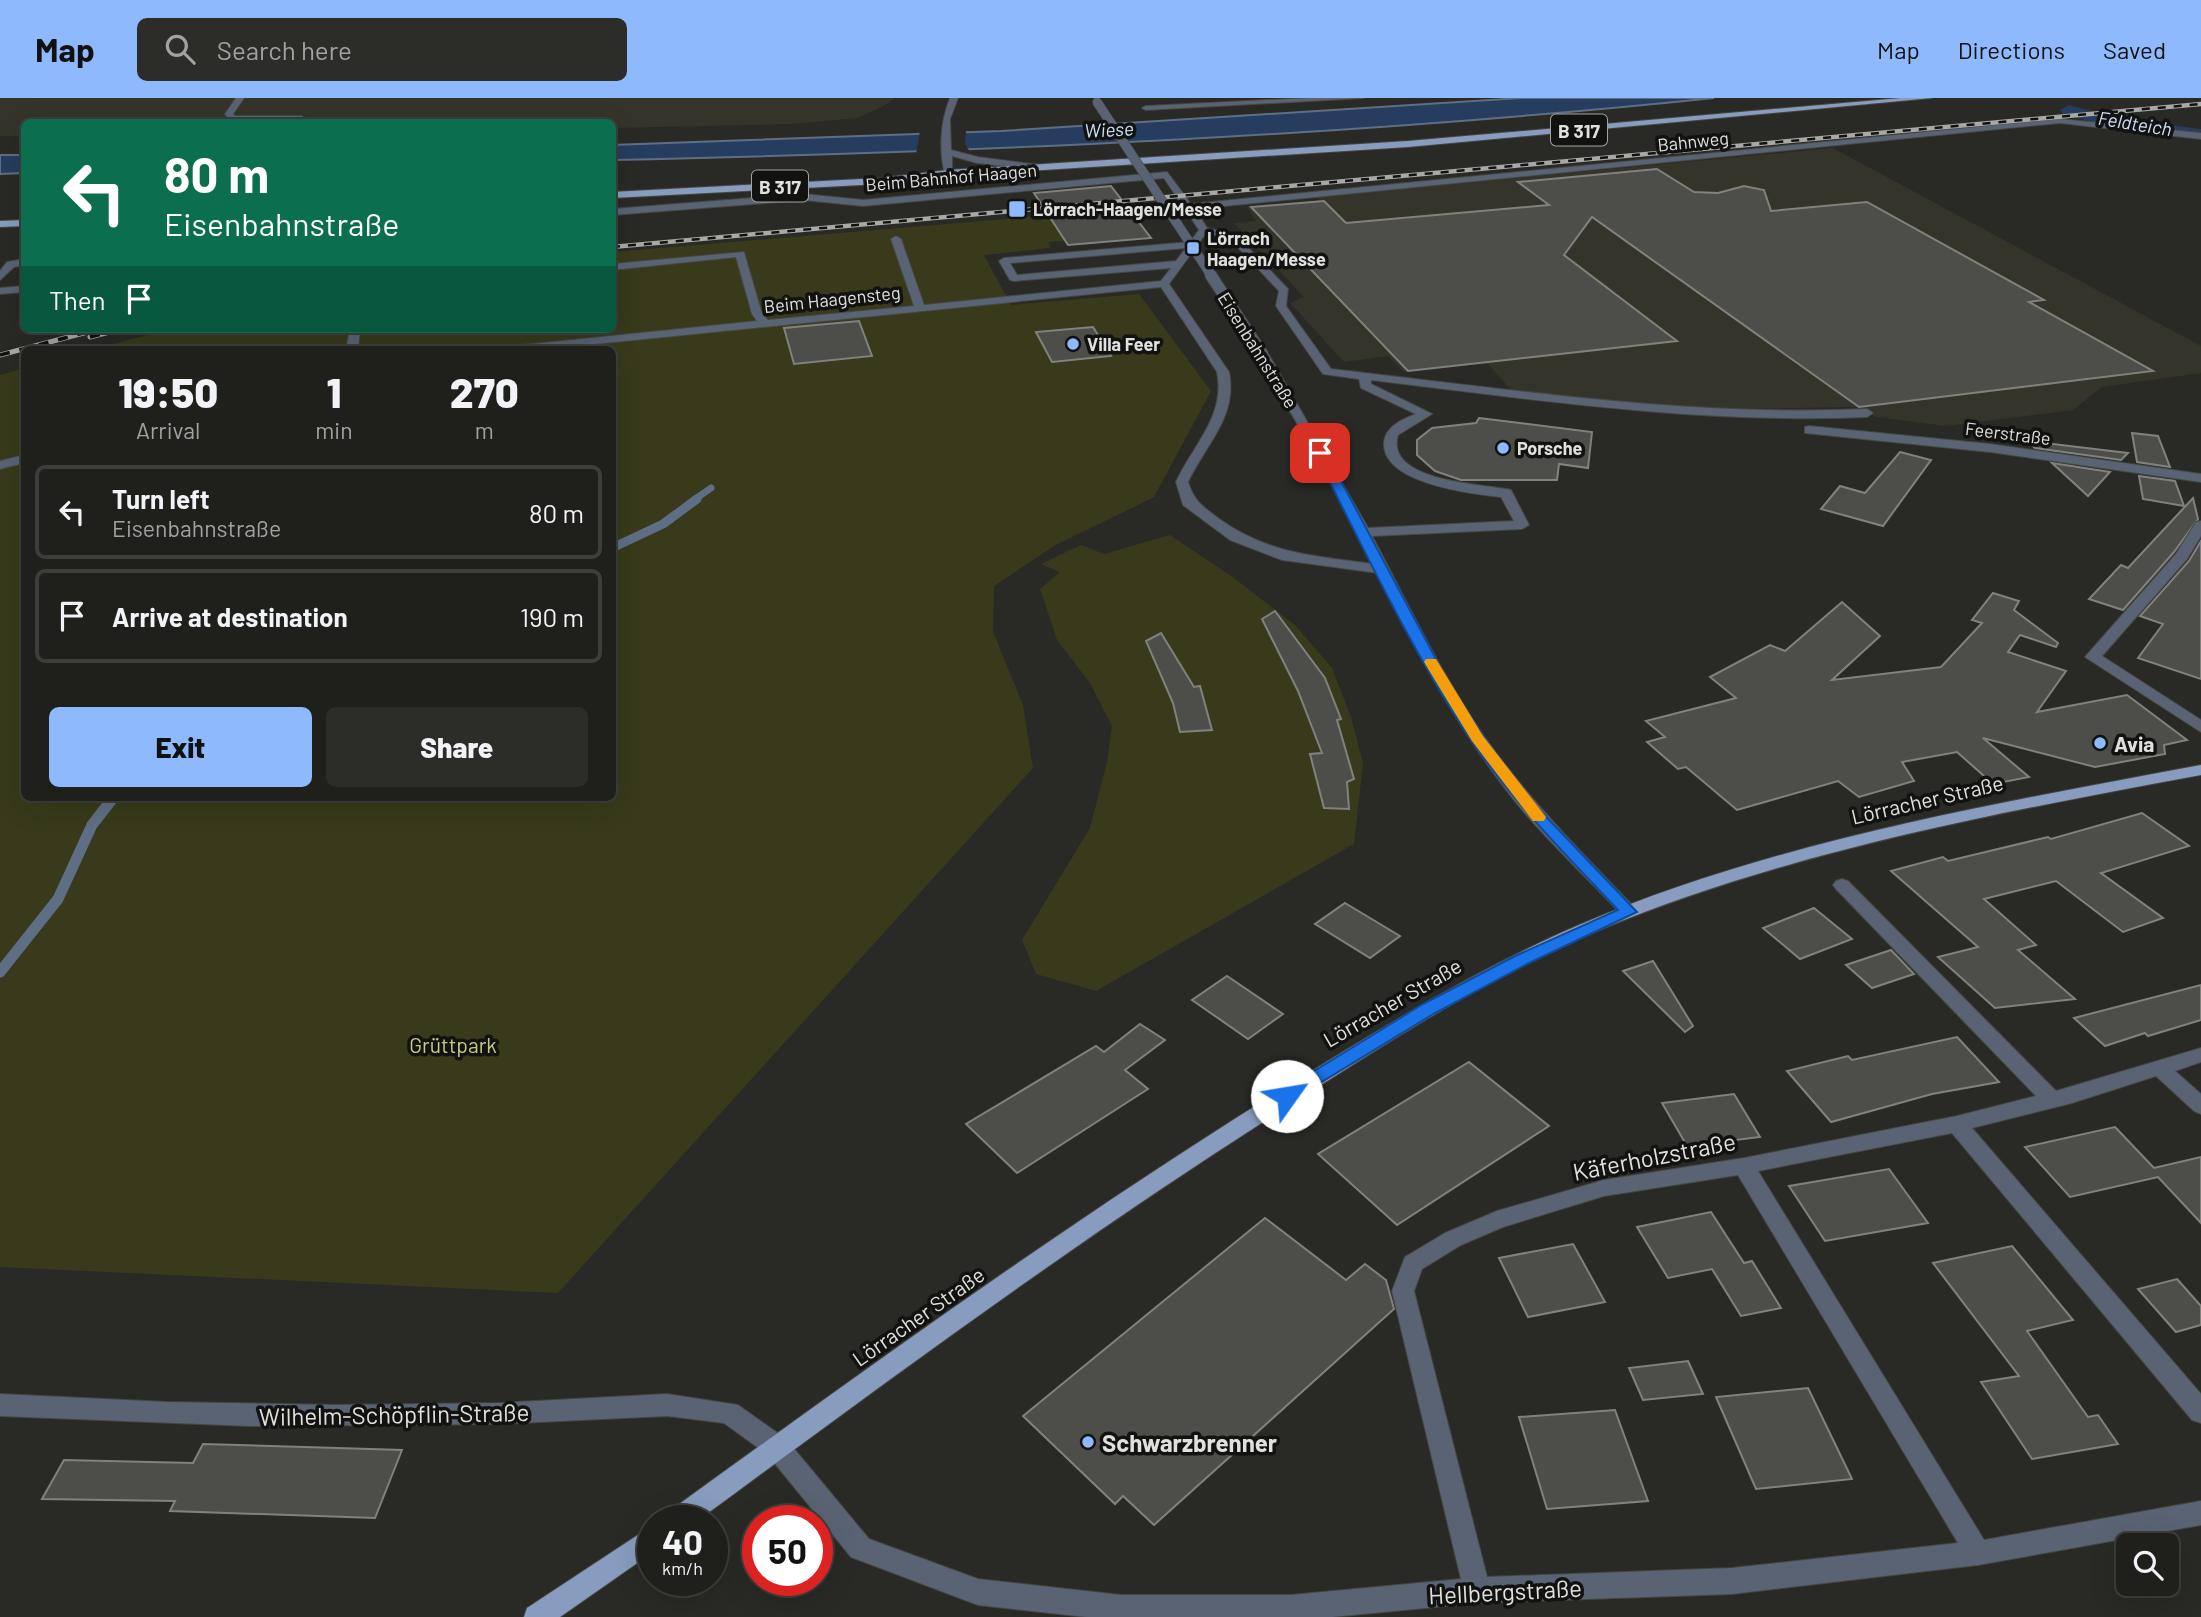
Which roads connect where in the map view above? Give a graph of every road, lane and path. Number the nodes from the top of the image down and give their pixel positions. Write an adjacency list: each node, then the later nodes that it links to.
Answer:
1 (240, 98): 8 (street)
2 (954, 98): 10 (street)
3 (1360, 98): 6 (street)
4 (1928, 98): 11 (main road, B 317)
5 (1096, 100): 42 (street, Eisenbahnstraße, bridge)
6 (1309, 100): 7 (street)
7 (1146, 108)
8 (301, 118)
9 (2201, 136): 15 (street, Bahnweg)
10 (945, 156): 11 (street); 12 (street)
11 (1039, 168): 12 (main road, B 317)
12 (948, 173): 13 (main road, B 317); 14 (main road, B 317)
13 (616, 186)
14 (616, 195)
15 (1188, 207): 17 (street, Beim Bahnhof Haagen); 22 (street)
16 (21, 212): 18 (main road)
17 (616, 212)
18 (0, 213)
19 (21, 223): 20 (main road)
20 (0, 224)
21 (1238, 227): 22 (street)
22 (1205, 230): 24 (street); 35 (street)
23 (896, 239): 32 (street)
24 (1196, 244): 26 (street); 26 (street)
25 (21, 262): 28 (street)
26 (1181, 264): 29 (street)
27 (616, 267): 33 (street)
28 (0, 276)
29 (1164, 284): 32 (street, Beim Haagensteg); 43 (street)
30 (21, 289): 31 (street)
31 (0, 291)
32 (920, 307): 33 (street, Beim Haagensteg)
33 (764, 323): 34 (street, Beim Haagensteg)
34 (542, 346)
35 (1365, 379): 36 (street); 42 (street)
36 (1867, 412)
37 (1809, 430): 40 (street, Feerstraße)
38 (21, 460): 39 (street)
39 (0, 466)
40 (2201, 478)
41 (2201, 525): 44 (street)
42 (1362, 532): 43 (street, Eisenbahnstraße)
43 (1380, 569): 47 (street, Eisenbahnstraße)
44 (2201, 727)
45 (2201, 770): 47 (main road, Lörracher Straße)
46 (1842, 885): 50 (street)
47 (1629, 912): 56 (main road, Lörracher Straße)
48 (2201, 1055): 49 (street, Käferholzstraße)
49 (2160, 1068): 50 (street, Käferholzstraße); 51 (street)
50 (2052, 1100): 52 (street, Käferholzstraße)
51 (2201, 1106)
52 (1957, 1124): 53 (street, Käferholzstraße); 55 (street)
53 (1744, 1166): 60 (street); 61 (street, Käferholzstraße)
54 (0, 1405): 56 (street, Wilhelm-Schöpflin-Straße)
55 (2201, 1412)
56 (777, 1447): 57 (main road, Lörracher Straße); 61 (street, Hellbergstraße)
57 (698, 1505)
58 (2201, 1513): 60 (street, Hellbergstraße)
59 (637, 1548): 62 (main road)
60 (1978, 1553): 61 (street, Hellbergstraße)
61 (1477, 1590)
62 (537, 1617)

